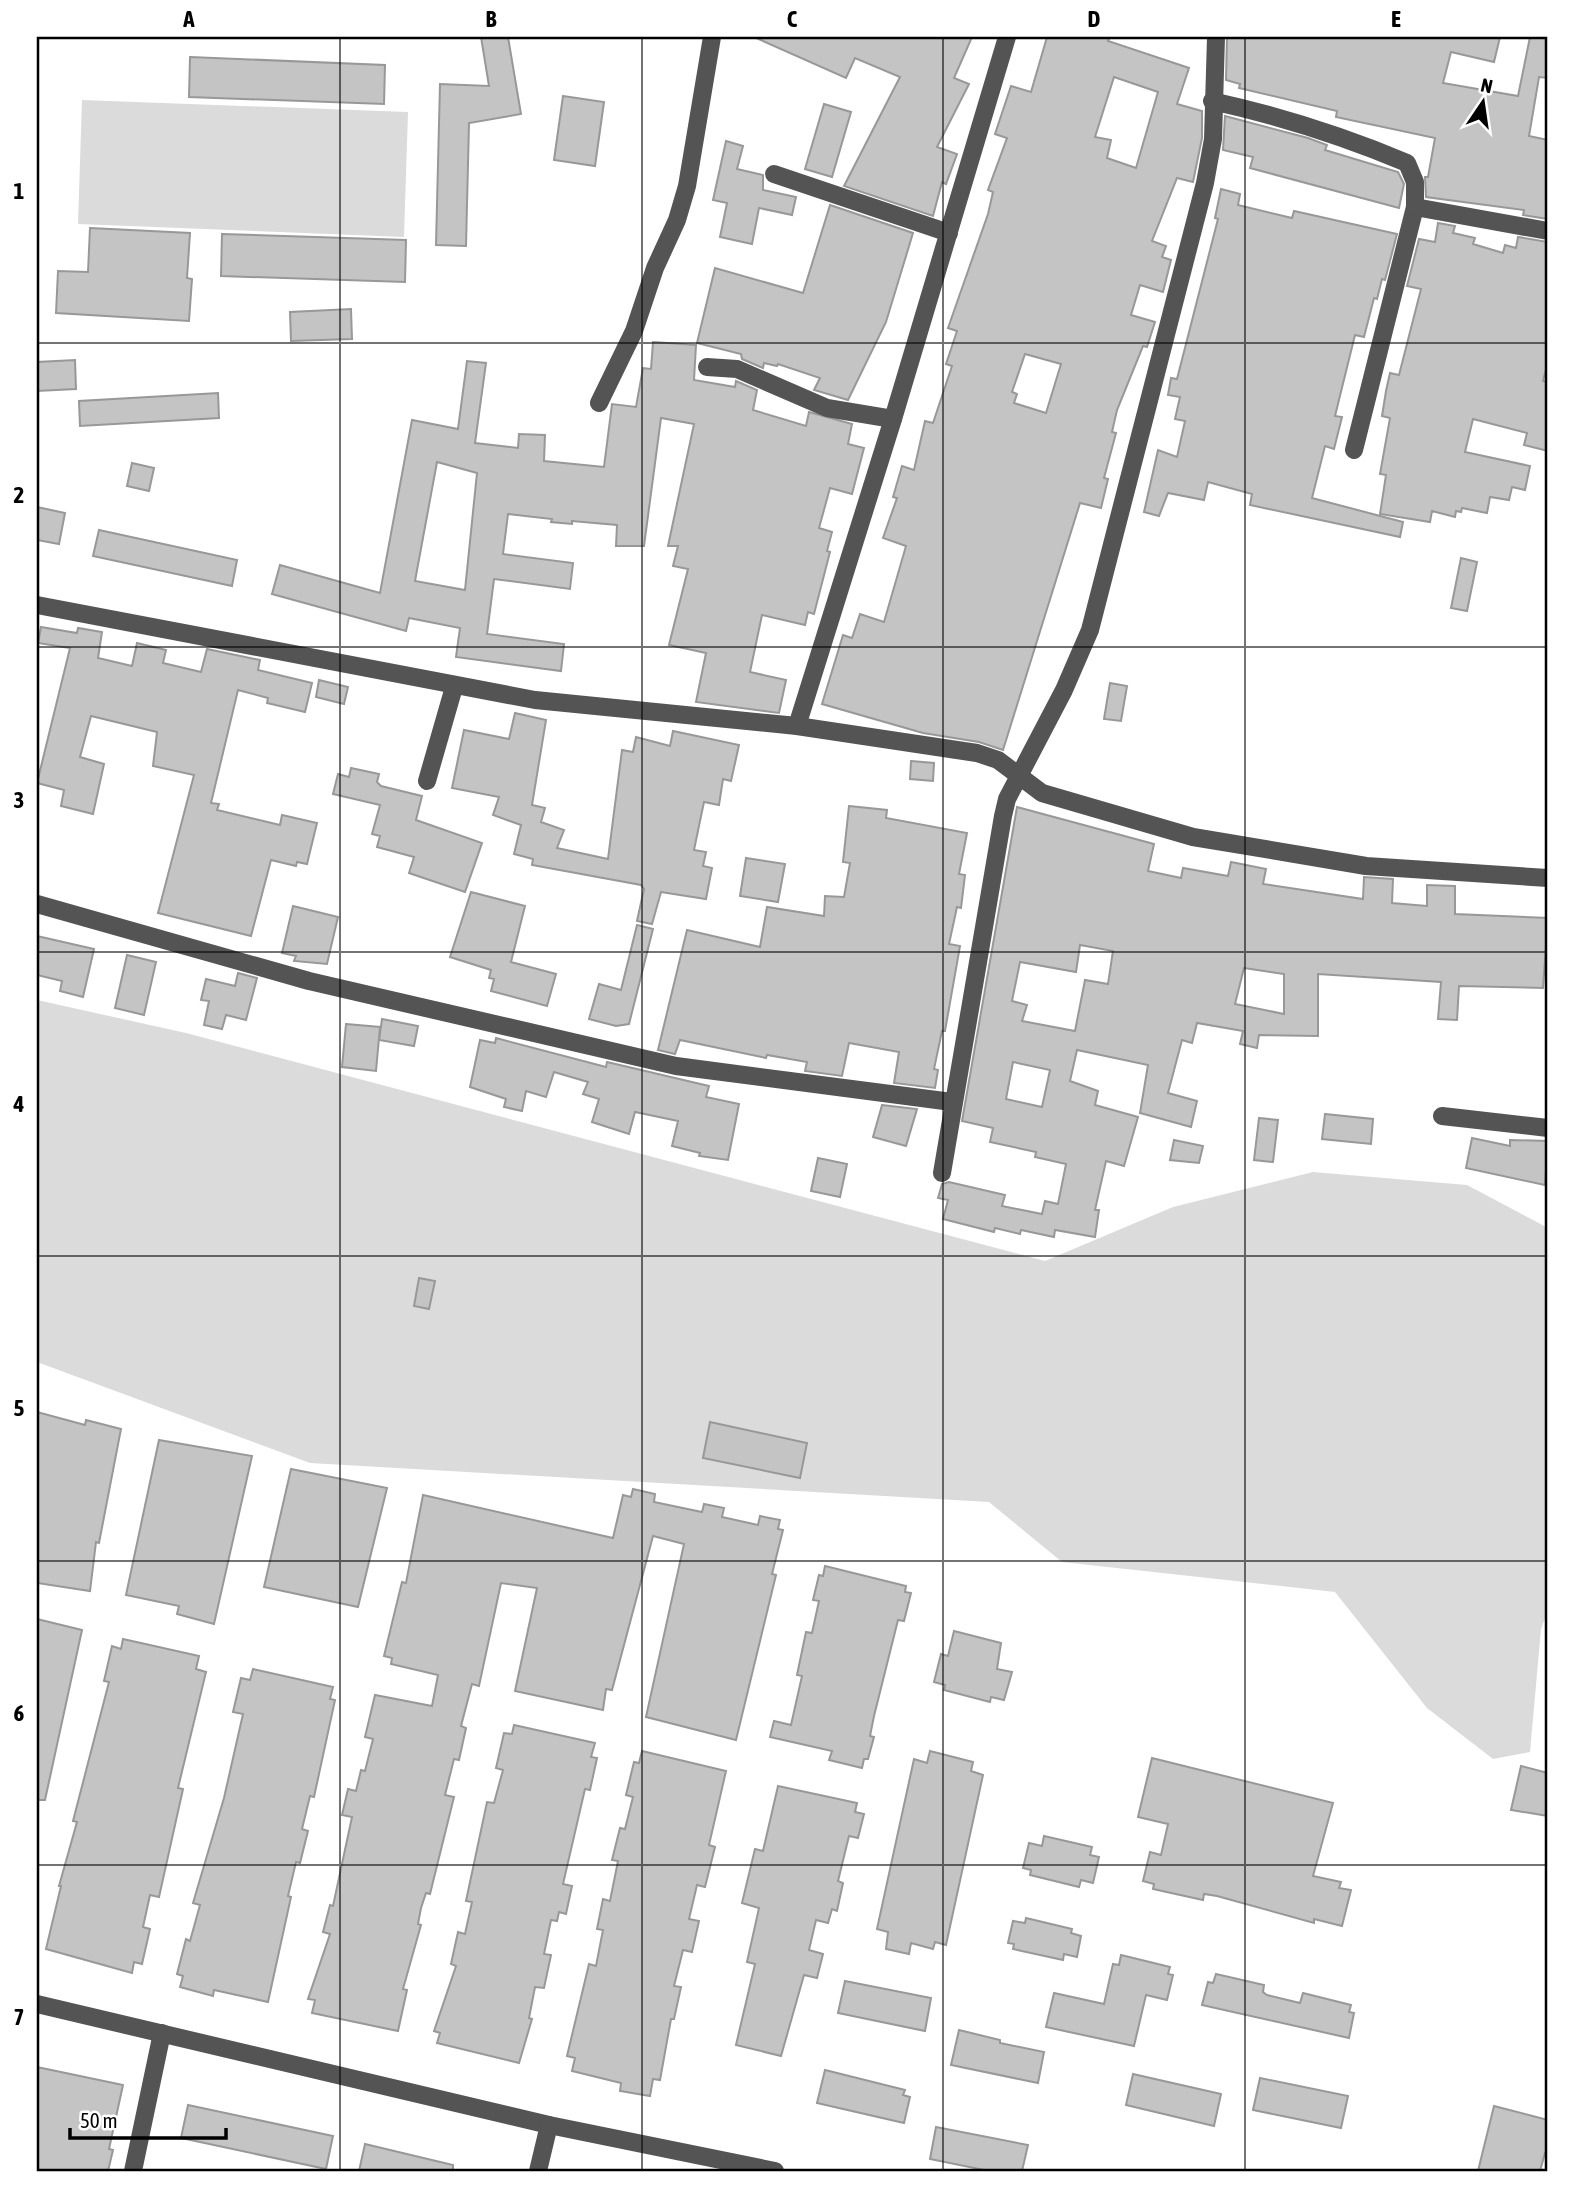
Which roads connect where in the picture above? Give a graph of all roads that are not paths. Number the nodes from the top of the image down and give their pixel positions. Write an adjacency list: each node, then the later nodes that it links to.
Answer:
1 (712, 37): 10 (street)
2 (1007, 37): 8 (street)
3 (1216, 37): 4 (street)
4 (1212, 101): 6 (street); 16 (street)
5 (774, 174): 8 (street)
6 (1415, 207): 7 (street); 12 (street)
7 (1548, 231)
8 (950, 233): 11 (street)
9 (707, 367): 11 (street)
10 (599, 403)
11 (893, 419): 15 (street)
12 (1354, 450)
13 (37, 605): 14 (street)
14 (454, 687): 15 (street); 17 (street)
15 (797, 726): 16 (street)
16 (1019, 775): 18 (street); 20 (street)
17 (427, 781)
18 (1548, 877)
19 (37, 904): 20 (street)
20 (952, 1102): 23 (street)
21 (1442, 1116): 22 (street)
22 (1548, 1128)
23 (942, 1173)
24 (37, 2004): 25 (street)
25 (162, 2032): 26 (street); 27 (street)
26 (549, 2125): 28 (street); 29 (street)
27 (133, 2171)
28 (538, 2171)
29 (775, 2171)

